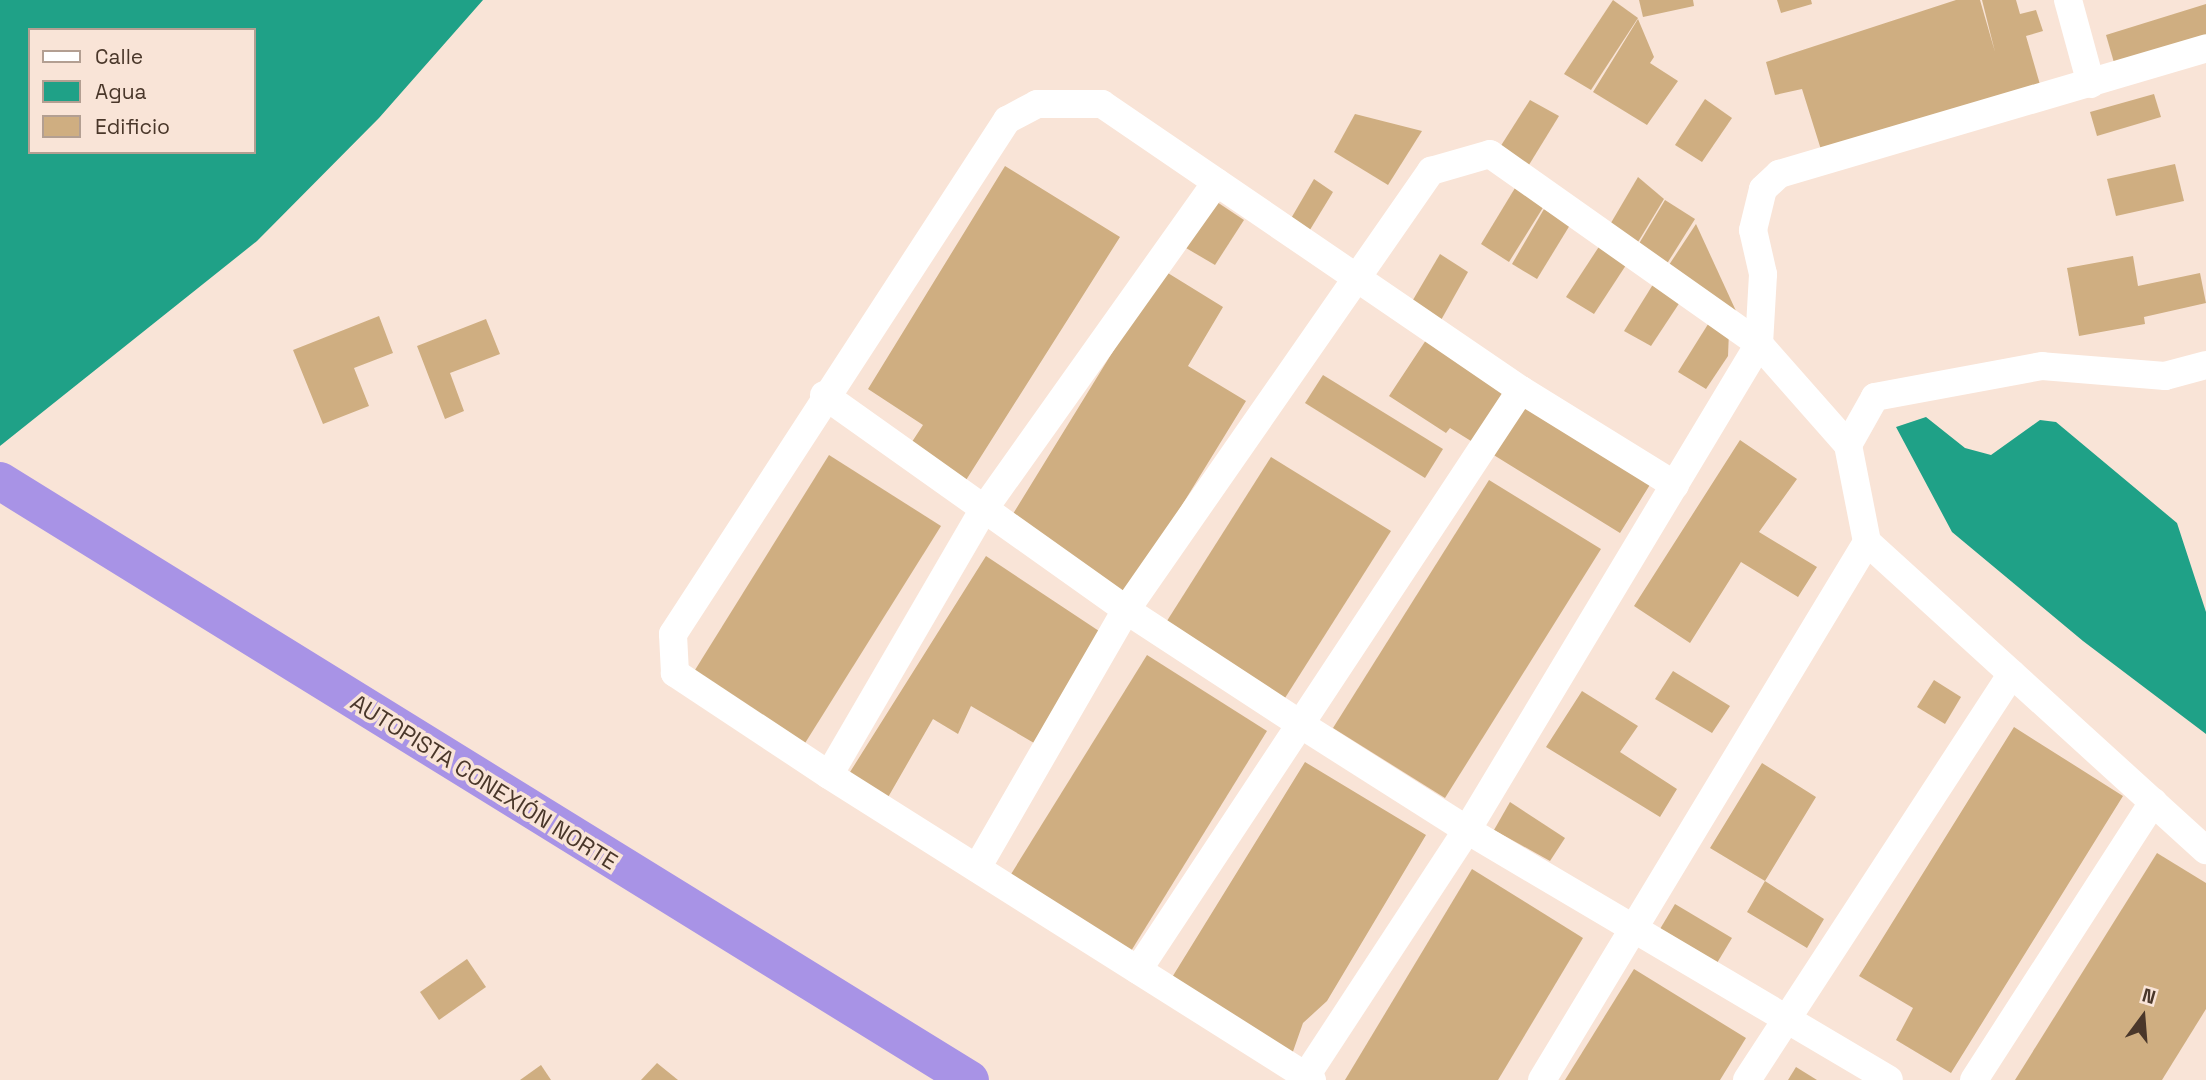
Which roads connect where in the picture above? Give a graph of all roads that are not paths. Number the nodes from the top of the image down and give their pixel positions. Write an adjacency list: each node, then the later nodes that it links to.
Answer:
1 (2068, 0): 3 (street)
2 (2206, 48): 3 (street)
3 (2091, 84): 6 (street)
4 (1216, 182): 5 (street); 9 (street); 13 (street)
5 (1356, 277): 6 (street); 8 (street); 15 (street)
6 (1759, 344): 10 (street); 12 (street)
7 (2206, 365): 10 (street)
8 (1521, 390): 12 (street); 17 (street)
9 (824, 395): 13 (street); 18 (street)
10 (1848, 445): 14 (street)
11 (0, 481): 27 (highway, AUTOPISTA CONEXIÓN NORTE)
12 (1675, 485): 20 (street)
13 (984, 509): 15 (street); 18 (street)
14 (1867, 542): 16 (street); 23 (street)
15 (1126, 610): 17 (street); 22 (street)
16 (2012, 674): 19 (street); 25 (street)
17 (1300, 724): 20 (street); 24 (street)
18 (829, 775): 22 (street)
19 (2153, 802): 21 (street); 31 (street)
20 (1467, 830): 23 (street); 26 (street)
21 (2206, 850)
22 (976, 868): 24 (street)
23 (1634, 926): 25 (street); 28 (street)
24 (1138, 970): 26 (street)
25 (1789, 1018): 29 (street); 30 (street)
26 (1309, 1078)
27 (970, 1080)
28 (1542, 1080)
29 (1747, 1080)
30 (1889, 1080)
31 (1974, 1080)

